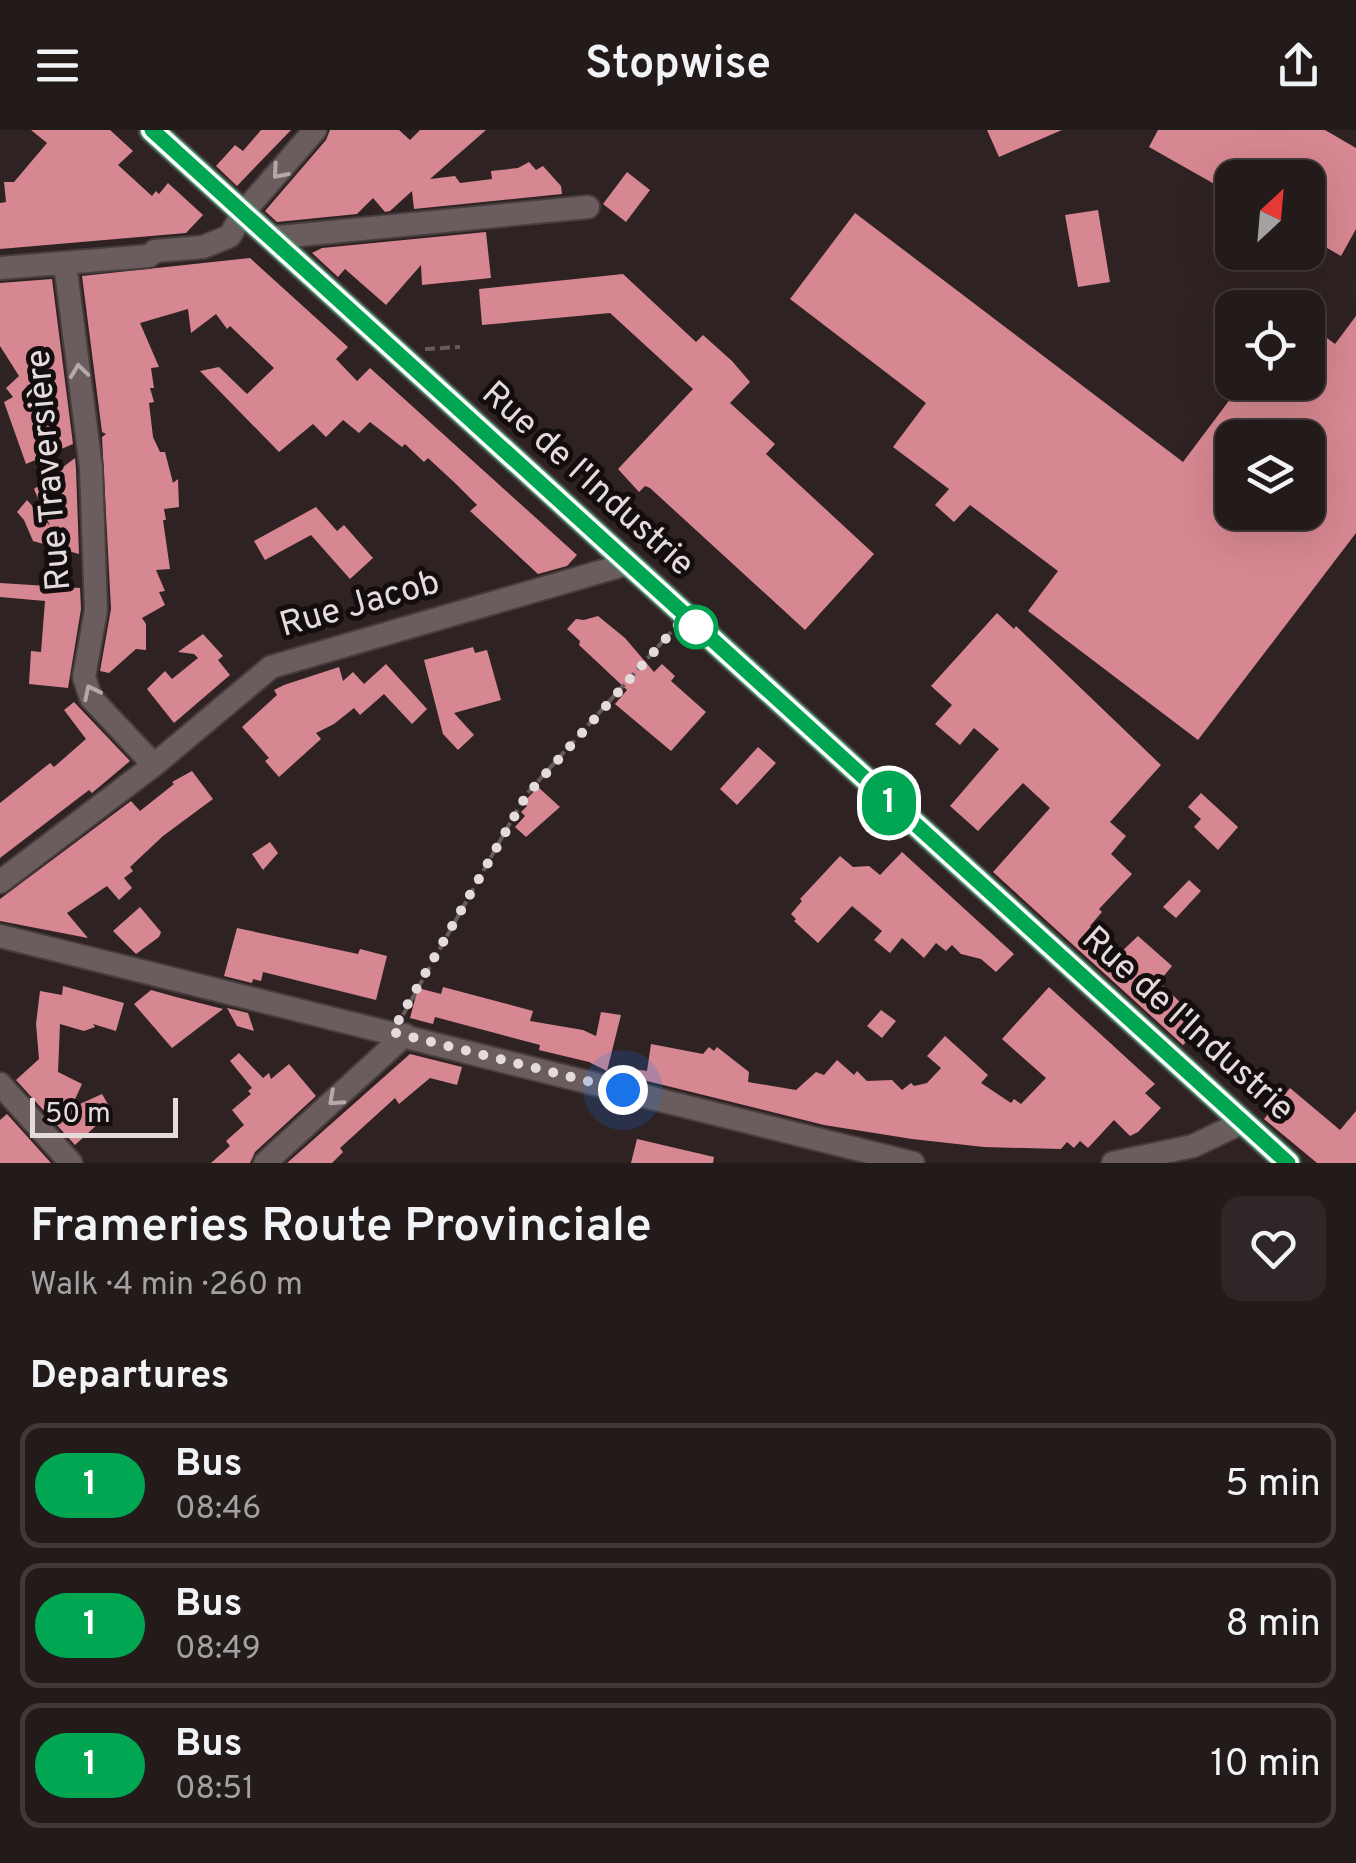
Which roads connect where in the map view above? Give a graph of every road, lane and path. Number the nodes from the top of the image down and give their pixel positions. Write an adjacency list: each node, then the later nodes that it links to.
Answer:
1 (152, 130): 4 (main road, Rue de l'Industrie)
2 (315, 130): 4 (street, one-way to 4)
3 (588, 207): 5 (street)
4 (242, 214): 5 (main road, Rue de l'Industrie); 6 (street)
5 (269, 238): 10 (main road, Rue de l'Industrie)
6 (65, 263): 7 (street); 12 (street, Rue Traversière, one-way to 6)
7 (0, 268)
8 (460, 346): 9 (path)
9 (414, 350)
10 (626, 564): 11 (main road, Rue de l'Industrie); 12 (street, Rue Jacob)
11 (685, 617): 15 (path); 17 (main road, Rue de l'Industrie)
12 (154, 765): 13 (street, Rue Jacob)
13 (0, 882)
14 (0, 936): 15 (street)
15 (399, 1034): 19 (street, one-way to 19); 20 (street)
16 (0, 1084): 18 (street)
17 (1241, 1122): 21 (street); 22 (main road, Rue de l'Industrie)
18 (72, 1163)
19 (265, 1163)
20 (914, 1163)
21 (1113, 1163)
22 (1288, 1163)

